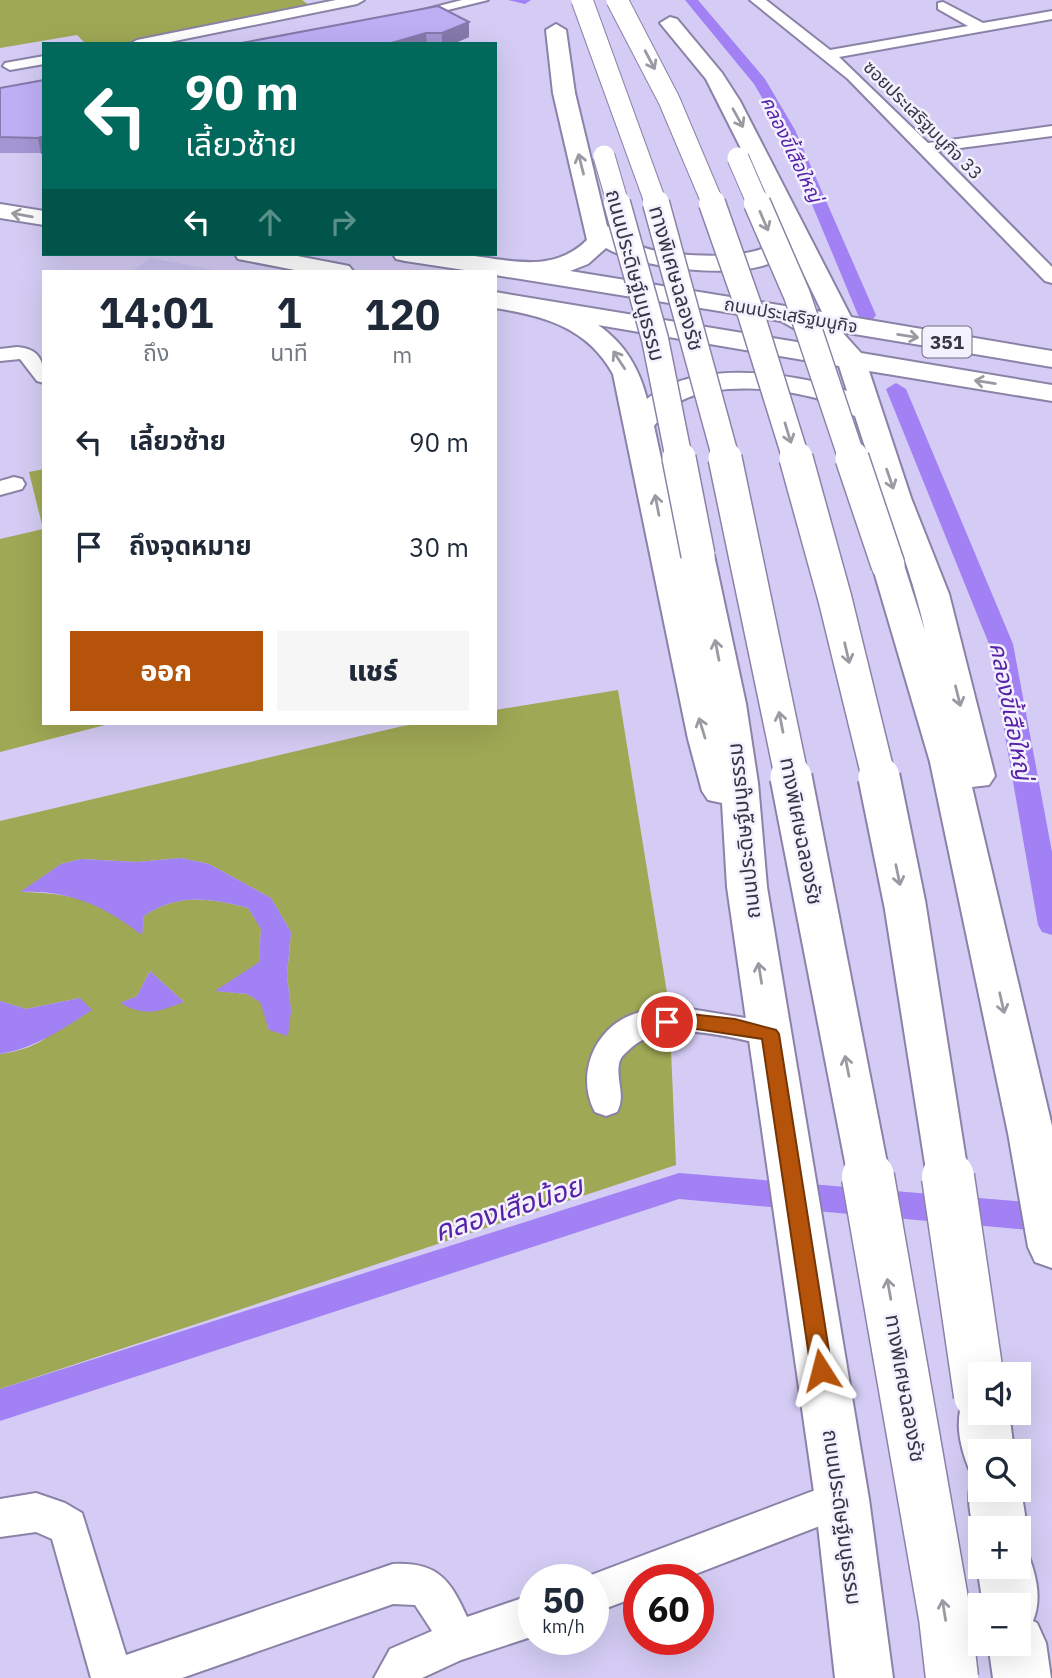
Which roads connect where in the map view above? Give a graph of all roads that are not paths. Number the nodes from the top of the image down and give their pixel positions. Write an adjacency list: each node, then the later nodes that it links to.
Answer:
1 (356, 0): 6 (street)
2 (481, 0): 10 (street)
3 (617, 0): 51 (main road, one-way to 51, bridge)
4 (757, 0): 13 (street, ซอยประเสริฐมนูกิจ 33)
5 (943, 6): 11 (street)
6 (330, 7): 9 (street); 12 (street)
7 (564, 14): 16 (main road); 25 (main road, one-way to 7); 62 (main road, ทางพิเศษฉลองรัช, one-way to 7, bridge)
8 (1052, 15): 11 (street)
9 (345, 18)
10 (390, 20)
11 (982, 28): 13 (street)
12 (147, 42)
13 (828, 55): 19 (street, ซอยประเสริฐมนูกิจ 33)
14 (42, 60): 15 (street)
15 (9, 66)
16 (590, 113)
17 (1052, 131): 19 (street)
18 (601, 145): 46 (main road, ถนนประดิษฐ์มนูธรรม, one-way to 18, bridge)
19 (924, 148): 27 (street, ซอยประเสริฐมนูกิจ 33)
20 (0, 194): 21 (main road)
21 (42, 200)
22 (0, 211): 23 (main road, one-way to 22)
23 (42, 218)
24 (789, 220): 25 (main road); 37 (main road); 47 (main road, bridge)
25 (598, 236): 30 (main road); 33 (main road)
26 (1052, 246): 27 (street)
27 (1028, 250): 32 (street, ซอยประเสริฐมนูกิจ 33)
28 (258, 256): 31 (main road)
29 (419, 256): 30 (main road, ถนนประเสริฐมนูกิจ / 351)
30 (495, 267): 33 (main road, ถนนประเสริฐมนูกิจ / 351)
31 (335, 270)
32 (1052, 277)
33 (627, 288): 36 (main road, ถนนประเสริฐมนูกิจ / 351); 38 (main road)
34 (497, 300): 35 (main road, ถนนประเสริฐมนูกิจ / 351)
35 (551, 310): 38 (main road, ถนนประเสริฐมนูกิจ / 351); 45 (main road, one-way to 35)
36 (787, 314): 37 (main road, ถนนประเสริฐมนูกิจ / 351); 40 (main road)
37 (841, 324): 41 (main road, ถนนประเสริฐมนูกิจ / 351, one-way to 41)
38 (679, 329): 40 (main road, ถนนประเสริฐมนูกิจ / 351)
39 (0, 355): 42 (street)
40 (852, 359): 43 (main road, ถนนประเสริฐมนูกิจ / 351, one-way to 40); 44 (main road)
41 (1052, 359)
42 (42, 374)
43 (1052, 393)
44 (868, 414): 45 (main road); 47 (main road, one-way to 47)
45 (640, 424): 46 (main road, one-way to 45)
46 (747, 887): 48 (main road, ถนนประดิษฐ์มนูธรรม, one-way to 46)
47 (987, 936): 50 (main road, one-way to 50)
48 (770, 1034): 49 (street); 52 (main road, ถนนประดิษฐ์มนูธรรม)
49 (606, 1103)
50 (1048, 1228)
51 (975, 1362)
52 (842, 1499): 54 (street); 61 (main road, ถนนประดิษฐ์มนูธรรม)
53 (0, 1518): 58 (street)
54 (609, 1587)
55 (518, 1620): 56 (street)
56 (457, 1641): 59 (street); 60 (street)
57 (1019, 1656): 63 (main road)
58 (112, 1678)
59 (122, 1678)
60 (395, 1678)
61 (864, 1678)
62 (952, 1678)
63 (1022, 1678)

